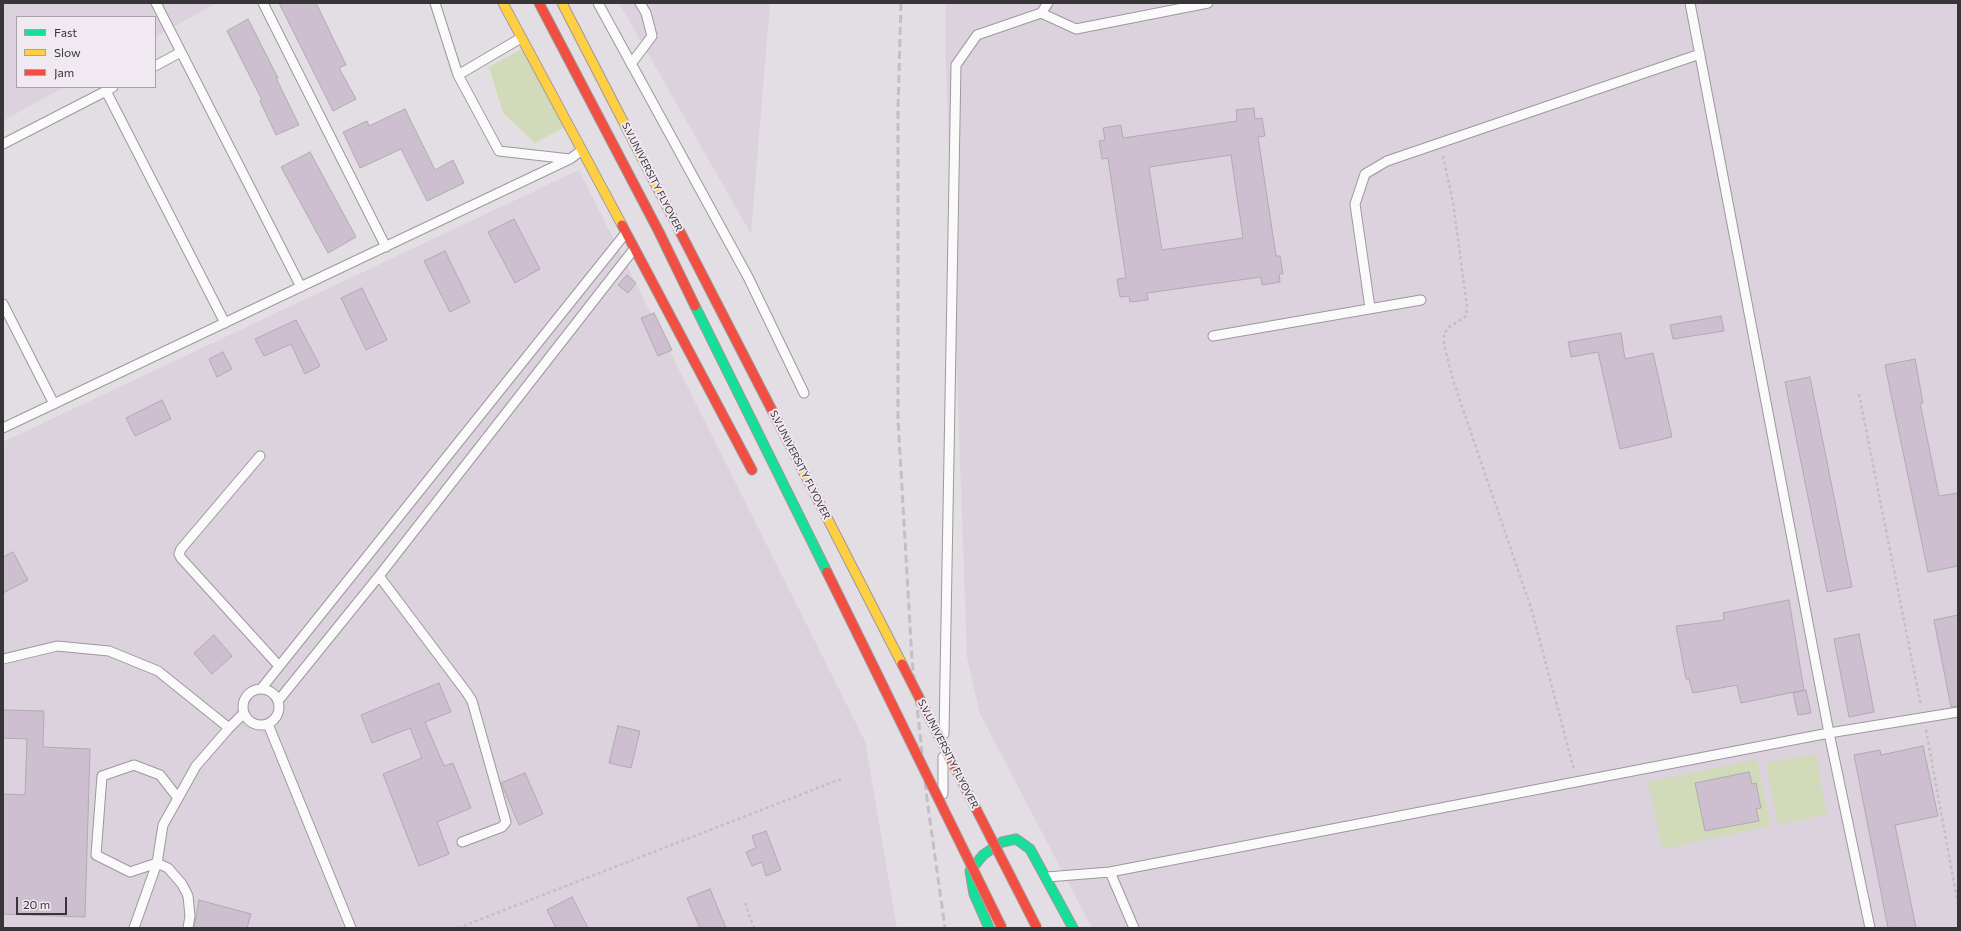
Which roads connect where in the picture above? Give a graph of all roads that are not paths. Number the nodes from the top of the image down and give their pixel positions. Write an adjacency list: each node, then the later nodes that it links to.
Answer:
1 (156, 3): 14 (lane)
2 (264, 3): 24 (lane)
3 (435, 3): 18 (lane)
4 (503, 3): 13 (main road)
5 (539, 3): 57 (main road, S.V.UNIVERSITY FLYOVER, bridge)
6 (562, 3): 58 (main road, S.V.UNIVERSITY FLYOVER, bridge)
7 (598, 3): 16 (lane)
8 (640, 3): 16 (lane)
9 (1048, 3): 12 (lane)
10 (1208, 3): 12 (lane)
11 (1690, 3): 15 (lane)
12 (1041, 13): 50 (lane)
13 (521, 38): 18 (lane); 21 (main road)
14 (181, 52): 17 (lane); 26 (lane)
15 (1700, 54): 29 (lane); 46 (lane)
16 (631, 64): 32 (lane)
17 (156, 65)
18 (458, 75): 22 (lane)
19 (110, 89): 20 (lane); 30 (lane)
20 (3, 144)
21 (582, 150): 22 (lane); 23 (main road)
22 (570, 159): 24 (lane)
23 (625, 233): 25 (main road); 39 (lane)
24 (386, 247): 26 (lane)
25 (634, 250): 36 (main road); 37 (lane)
26 (301, 287): 30 (lane)
27 (1421, 300): 29 (lane)
28 (3, 304): 33 (lane)
29 (1370, 308): 31 (lane)
30 (225, 323): 33 (lane)
31 (1213, 336)
32 (804, 393)
33 (54, 404): 34 (lane)
34 (3, 428)
35 (260, 456): 39 (lane)
36 (752, 470)
37 (380, 576): 41 (lane); 48 (lane)
38 (3, 659): 45 (lane)
39 (279, 666): 40 (lane)
40 (261, 689): 41 (lane); 43 (lane)
41 (278, 701): 44 (lane)
42 (1958, 712): 46 (lane)
43 (244, 713): 44 (lane); 45 (lane)
44 (268, 724): 55 (lane)
45 (228, 728): 47 (lane)
46 (1829, 733): 51 (lane); 61 (lane)
47 (178, 798): 49 (lane); 49 (lane)
48 (462, 842)
49 (157, 863): 53 (lane); 54 (lane)
50 (970, 871): 52 (main road); 56 (main road)
51 (1110, 872): 52 (lane); 60 (lane)
52 (1047, 878): 59 (main road)
53 (134, 928)
54 (188, 928)
55 (351, 928)
56 (989, 928)
57 (1002, 928)
58 (1037, 928)
59 (1073, 928)
60 (1134, 928)
61 (1870, 928)

